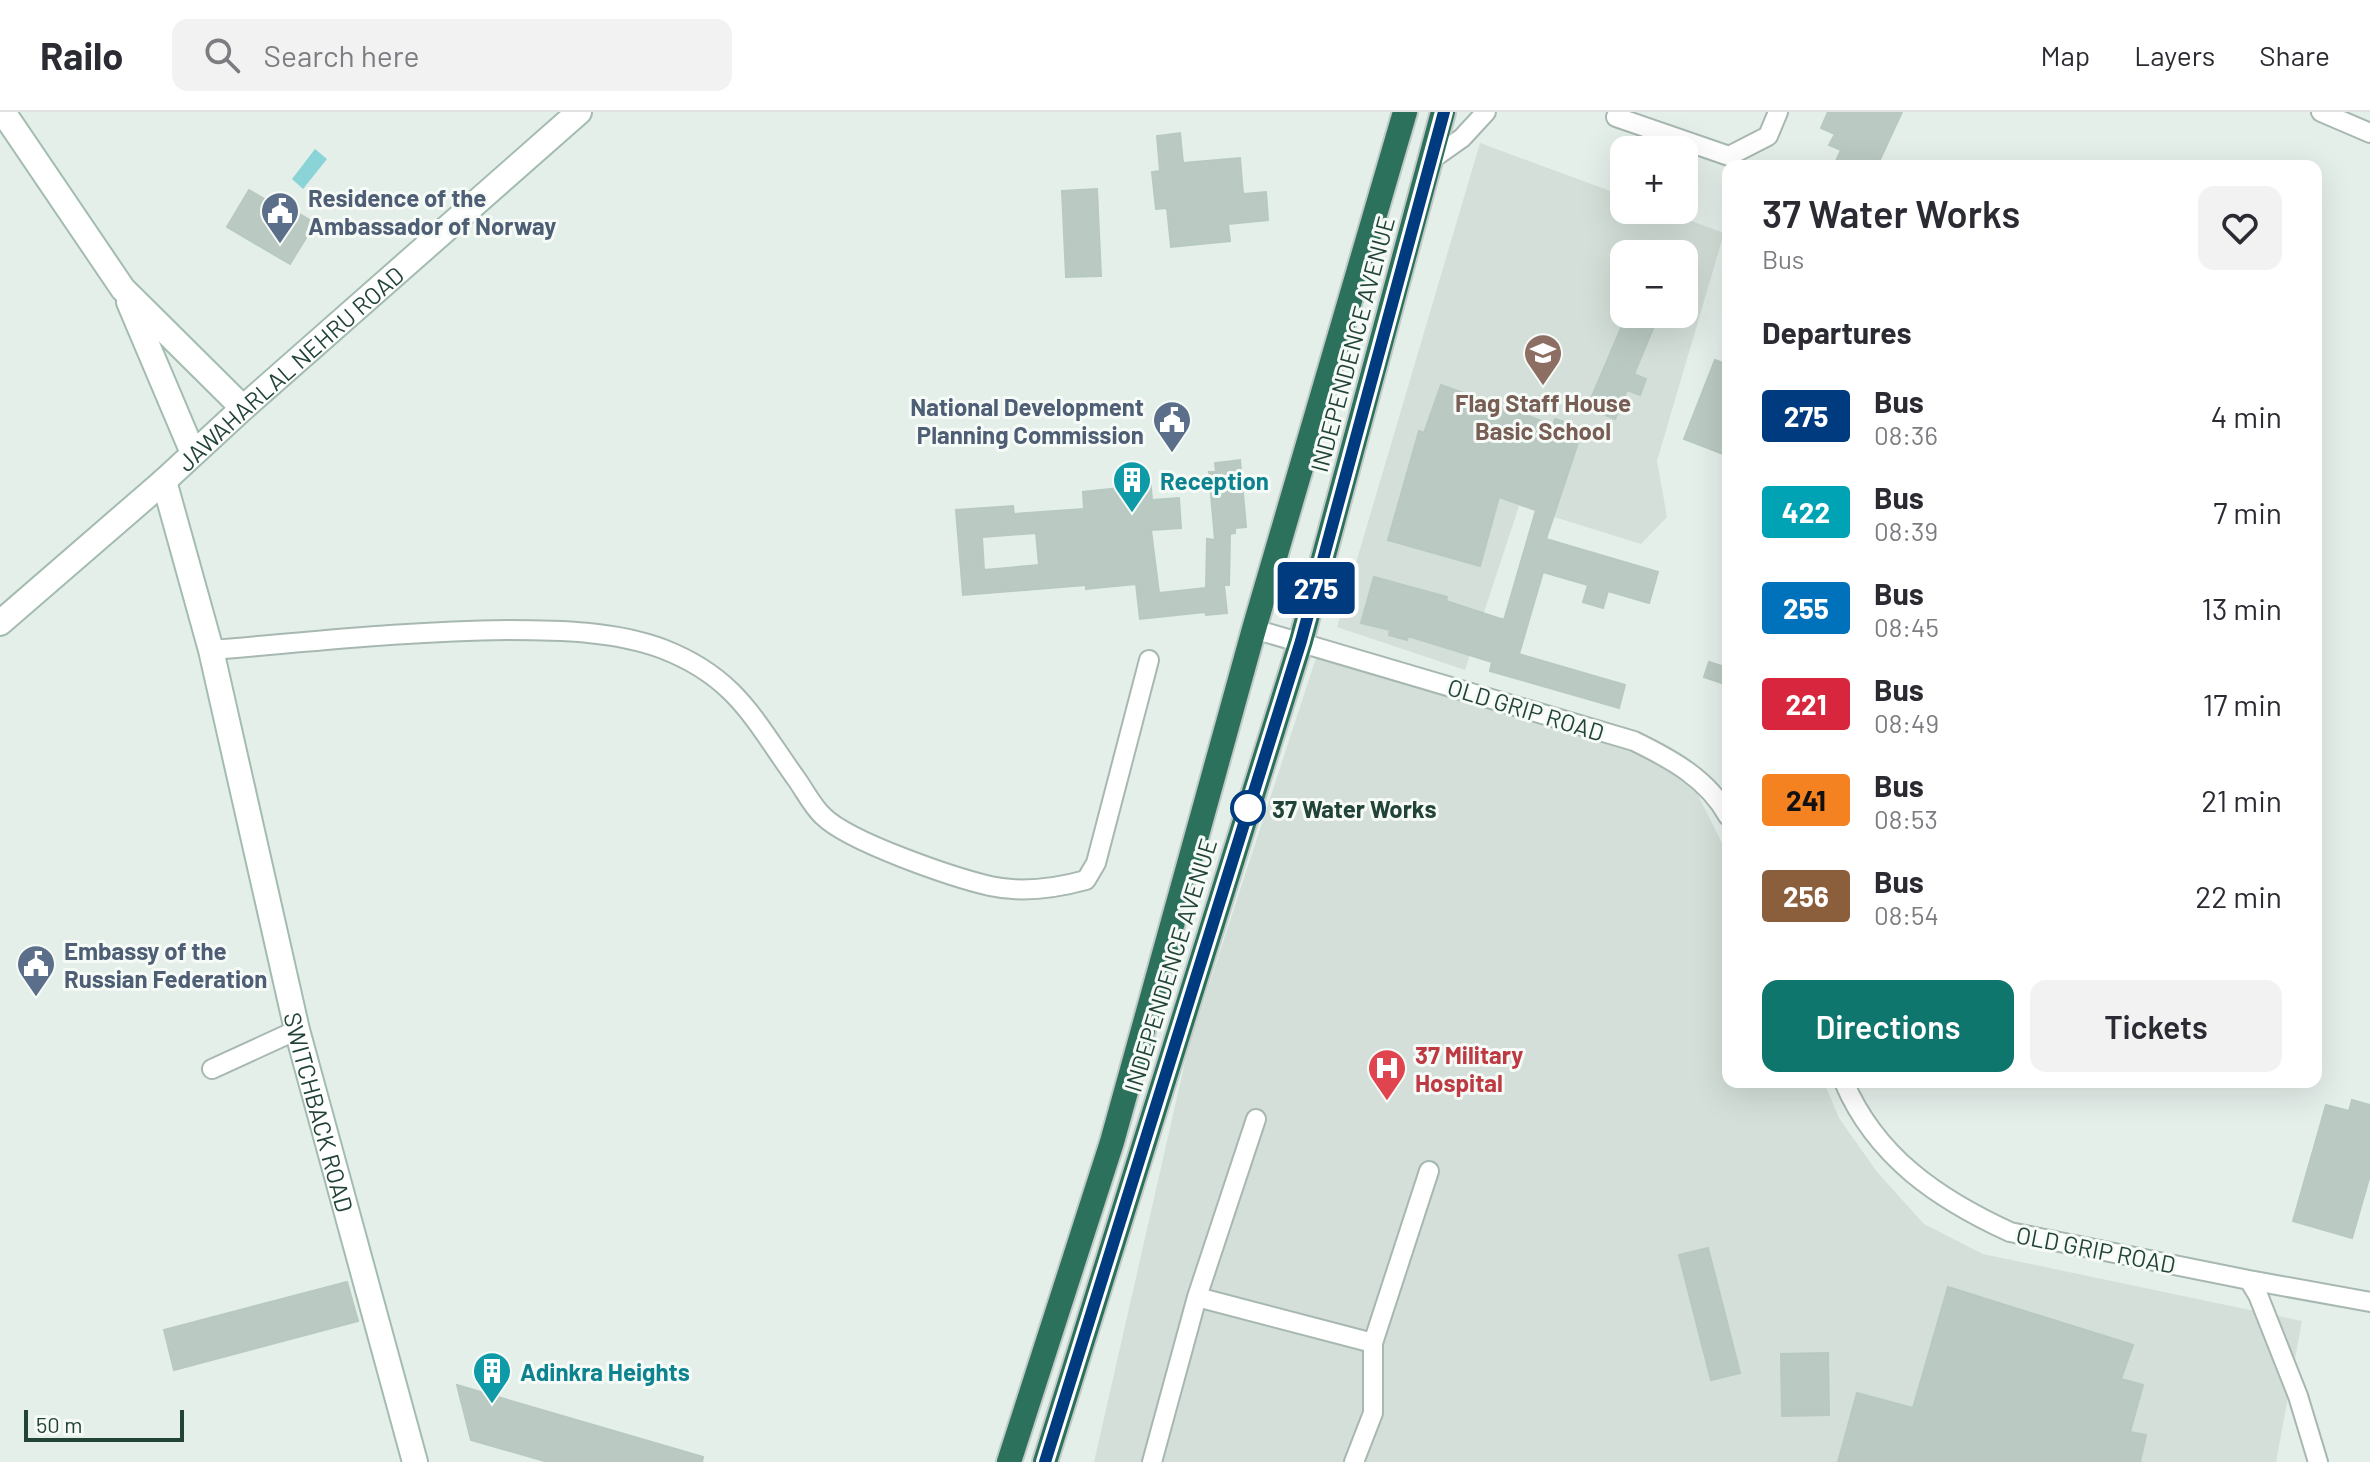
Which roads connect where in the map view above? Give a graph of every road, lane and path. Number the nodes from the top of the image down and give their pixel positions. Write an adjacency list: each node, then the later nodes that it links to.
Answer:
1 (3, 112): 11 (street)
2 (579, 112): 12 (street, JAWAHARLAL NEHRU ROAD)
3 (1405, 112): 16 (highway, INDEPENDENCE AVENUE)
4 (1443, 112): 10 (highway, INDEPENDENCE AVENUE)
5 (1486, 112): 10 (street)
6 (1778, 112): 8 (street)
7 (2321, 112): 9 (street)
8 (1616, 117)
9 (2370, 133)
10 (1428, 162): 17 (highway, INDEPENDENCE AVENUE)
11 (123, 289): 12 (street); 13 (street)
12 (243, 408): 13 (street, JAWAHARLAL NEHRU ROAD)
13 (193, 453): 14 (street, JAWAHARLAL NEHRU ROAD)
14 (164, 481): 15 (street, JAWAHARLAL NEHRU ROAD); 18 (street, SWITCHBACK ROAD)
15 (0, 623)
16 (1254, 629): 17 (street, OLD GRIP ROAD); 31 (highway, INDEPENDENCE AVENUE)
17 (1301, 641): 20 (street, OLD GRIP ROAD); 32 (highway, INDEPENDENCE AVENUE)
18 (211, 650): 19 (street); 21 (street, SWITCHBACK ROAD)
19 (1149, 660)
20 (1722, 805)
21 (297, 1030): 22 (street); 30 (street, SWITCHBACK ROAD)
22 (212, 1069)
23 (1846, 1088): 26 (street, OLD GRIP ROAD)
24 (1256, 1119): 27 (street)
25 (1429, 1171): 29 (street)
26 (2254, 1287): 28 (street, OLD GRIP ROAD); 35 (street)
27 (1197, 1297): 29 (street); 33 (street)
28 (2370, 1302)
29 (1373, 1343): 34 (street)
30 (415, 1462)
31 (1009, 1462)
32 (1045, 1462)
33 (1152, 1462)
34 (1354, 1462)
35 (2318, 1462)

